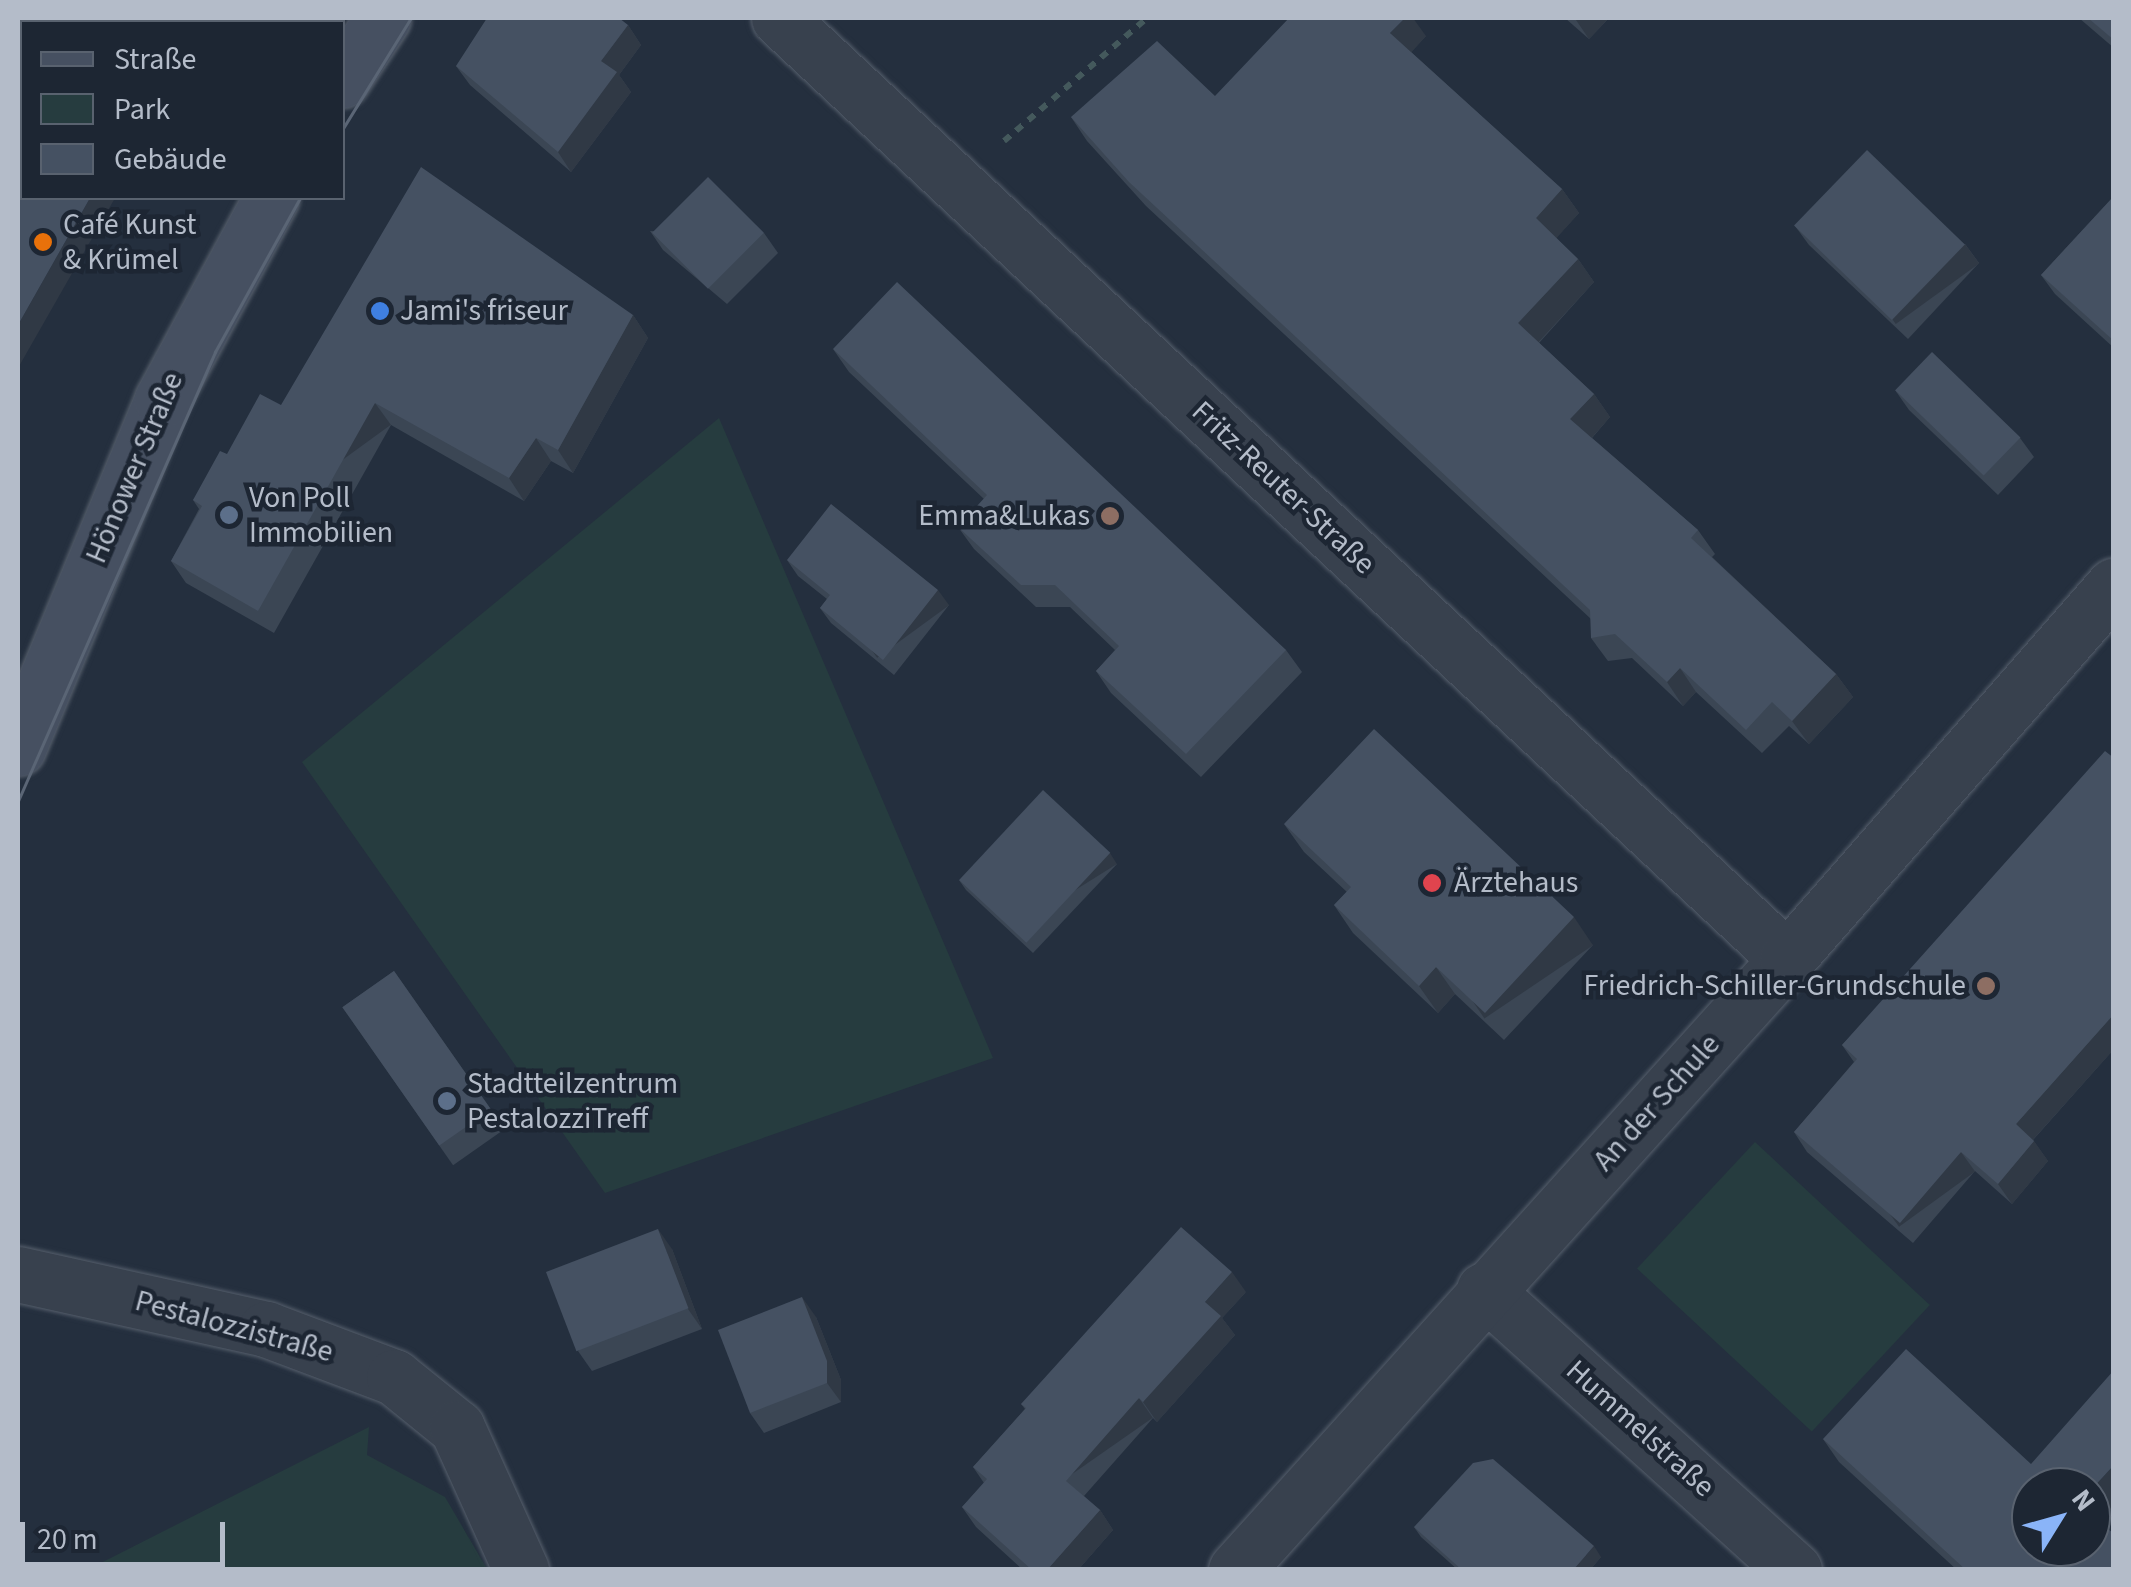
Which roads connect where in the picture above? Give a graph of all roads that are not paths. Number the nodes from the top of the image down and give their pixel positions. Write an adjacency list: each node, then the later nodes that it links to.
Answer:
1 (383, 18): 3 (main road)
2 (779, 18): 7 (street, Fritz-Reuter-Straße)
3 (345, 75)
4 (270, 200): 6 (main road, Hönower Straße)
5 (2114, 586): 7 (street, An der Schule)
6 (18, 748)
7 (1788, 959): 9 (street, An der Schule)
8 (18, 1274): 10 (street, Pestalozzistraße)
9 (1484, 1290): 11 (street, An der Schule); 12 (street, Hummelstraße)
10 (520, 1570)
11 (1236, 1570)
12 (1794, 1570)

